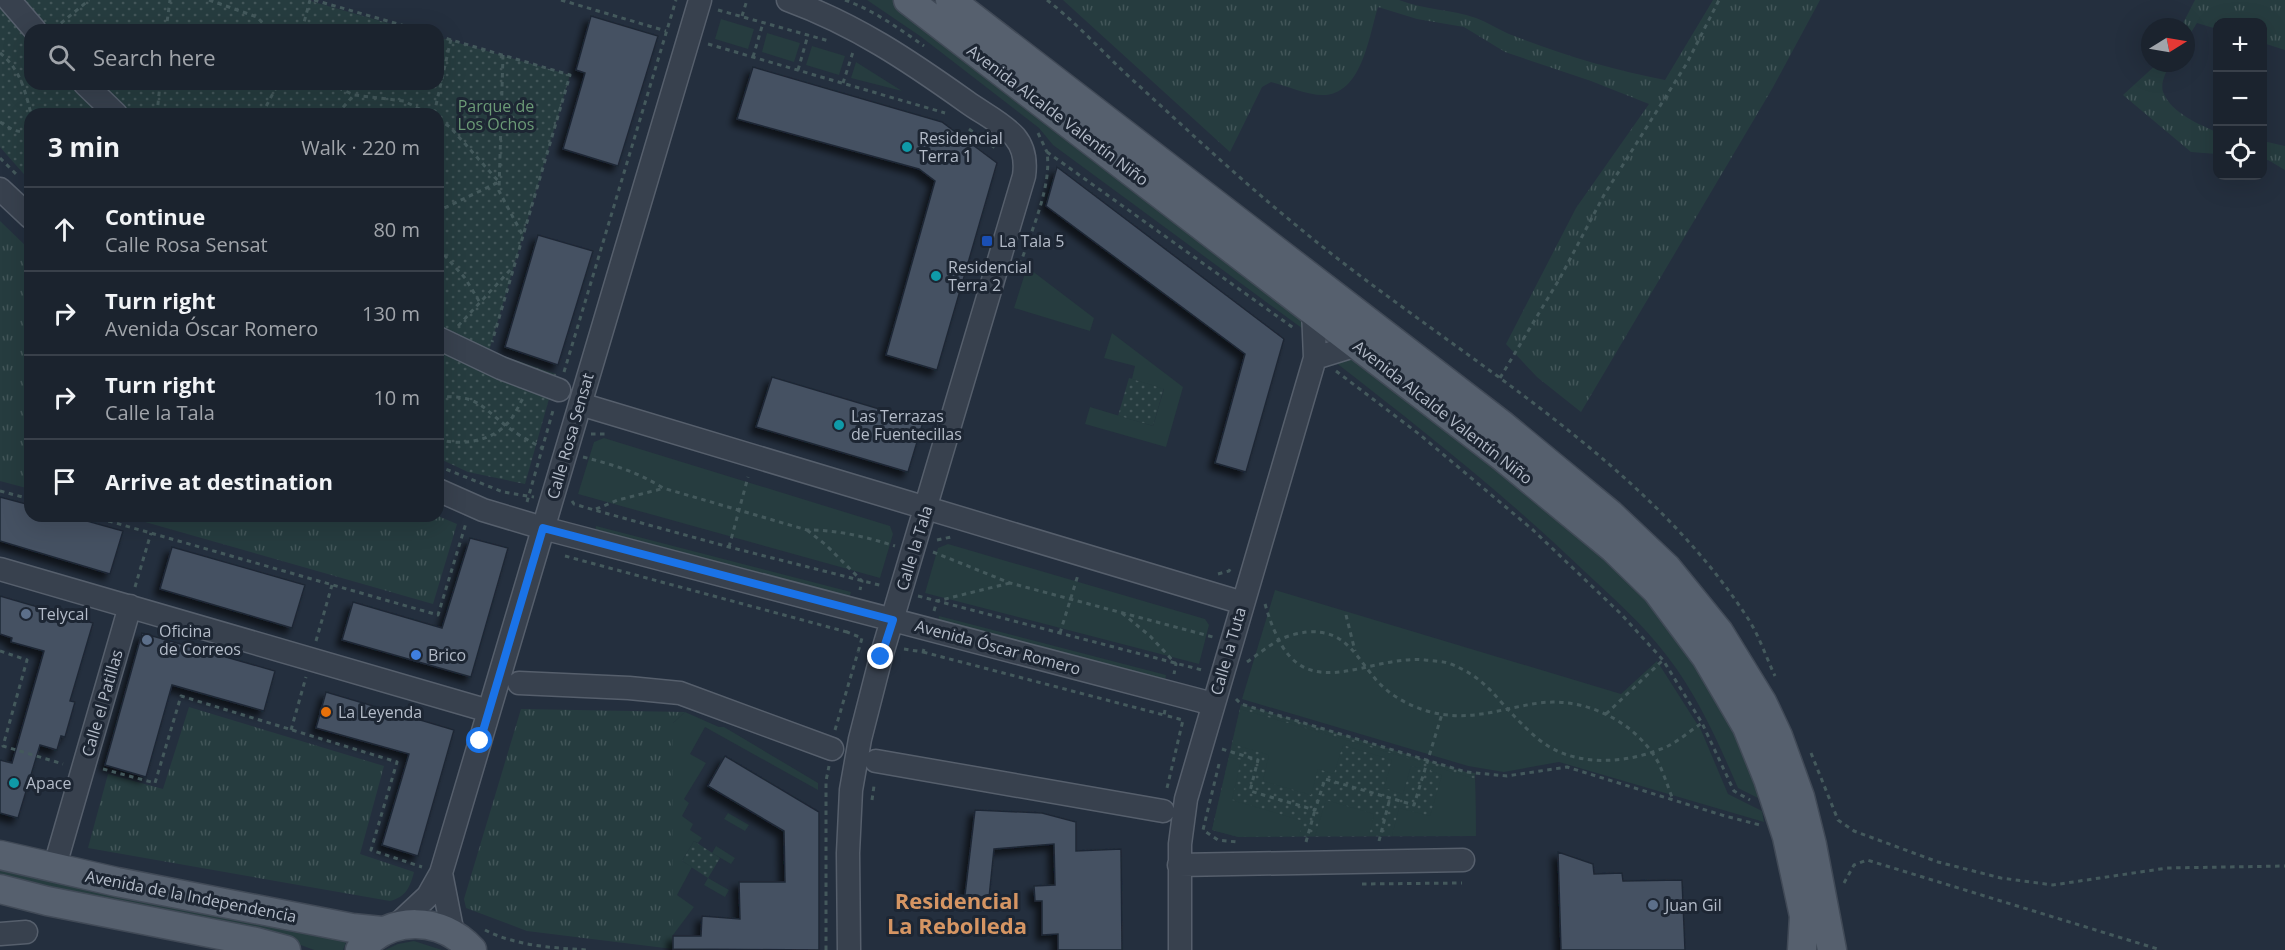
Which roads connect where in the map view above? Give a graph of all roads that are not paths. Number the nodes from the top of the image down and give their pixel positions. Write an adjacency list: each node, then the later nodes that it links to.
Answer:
1 (9, 0): 6 (street)
2 (788, 0): 18 (street, Calle la Tala)
3 (908, 0): 11 (main road, Avenida Alcalde Valentín Niño)
4 (950, 0): 45 (main road, Avenida Alcalde Valentín Niño)
5 (706, 9): 16 (street, Calle Rosa Sensat)
6 (30, 24)
7 (91, 90): 8 (street)
8 (110, 108)
9 (0, 189): 10 (street)
10 (24, 211)
11 (1313, 310): 13 (main road, Avenida Alcalde Valentín Niño); 14 (street, Calle la Tuta)
12 (444, 340): 15 (street)
13 (1358, 345): 14 (street); 44 (main road, Avenida Alcalde Valentín Niño)
14 (1323, 363): 22 (street, Calle la Tuta)
15 (559, 390)
16 (580, 404): 18 (street); 19 (street, Calle Rosa Sensat)
17 (444, 493): 19 (street, Avenida Óscar Romero)
18 (926, 508): 22 (street); 23 (street, Calle la Tala)
19 (543, 528): 23 (street, Avenida Óscar Romero); 26 (street, Calle Rosa Sensat)
20 (0, 569): 21 (street)
21 (132, 597): 26 (street); 33 (street, Calle el Patillas)
22 (1253, 601): 25 (street, Calle la Tuta)
23 (893, 620): 25 (street, Avenida Óscar Romero); 42 (street, Calle la Tala)
24 (519, 683): 27 (street)
25 (1223, 706): 32 (street, Calle la Tuta)
26 (489, 711): 34 (street, Calle Rosa Sensat)
27 (832, 749)
28 (876, 761): 29 (street)
29 (1162, 811)
30 (0, 855): 33 (main road, Avenida de la Independencia)
31 (1463, 860): 32 (street)
32 (1179, 865): 43 (street, Calle la Tuta)
33 (54, 868): 36 (main road, Avenida de la Independencia)
34 (434, 870): 36 (street, Calle Rosa Sensat); 39 (street, Calle Rosa Sensat)
35 (0, 889): 40 (main road, Avenida de la Independencia)
36 (390, 928): 39 (main road, Avenida de la Independencia); 41 (main road)
37 (26, 932): 38 (street)
38 (0, 934)
39 (470, 942)
40 (286, 950)
41 (360, 950)
42 (849, 950)
43 (1180, 950)
44 (1802, 950)
45 (1832, 950)

